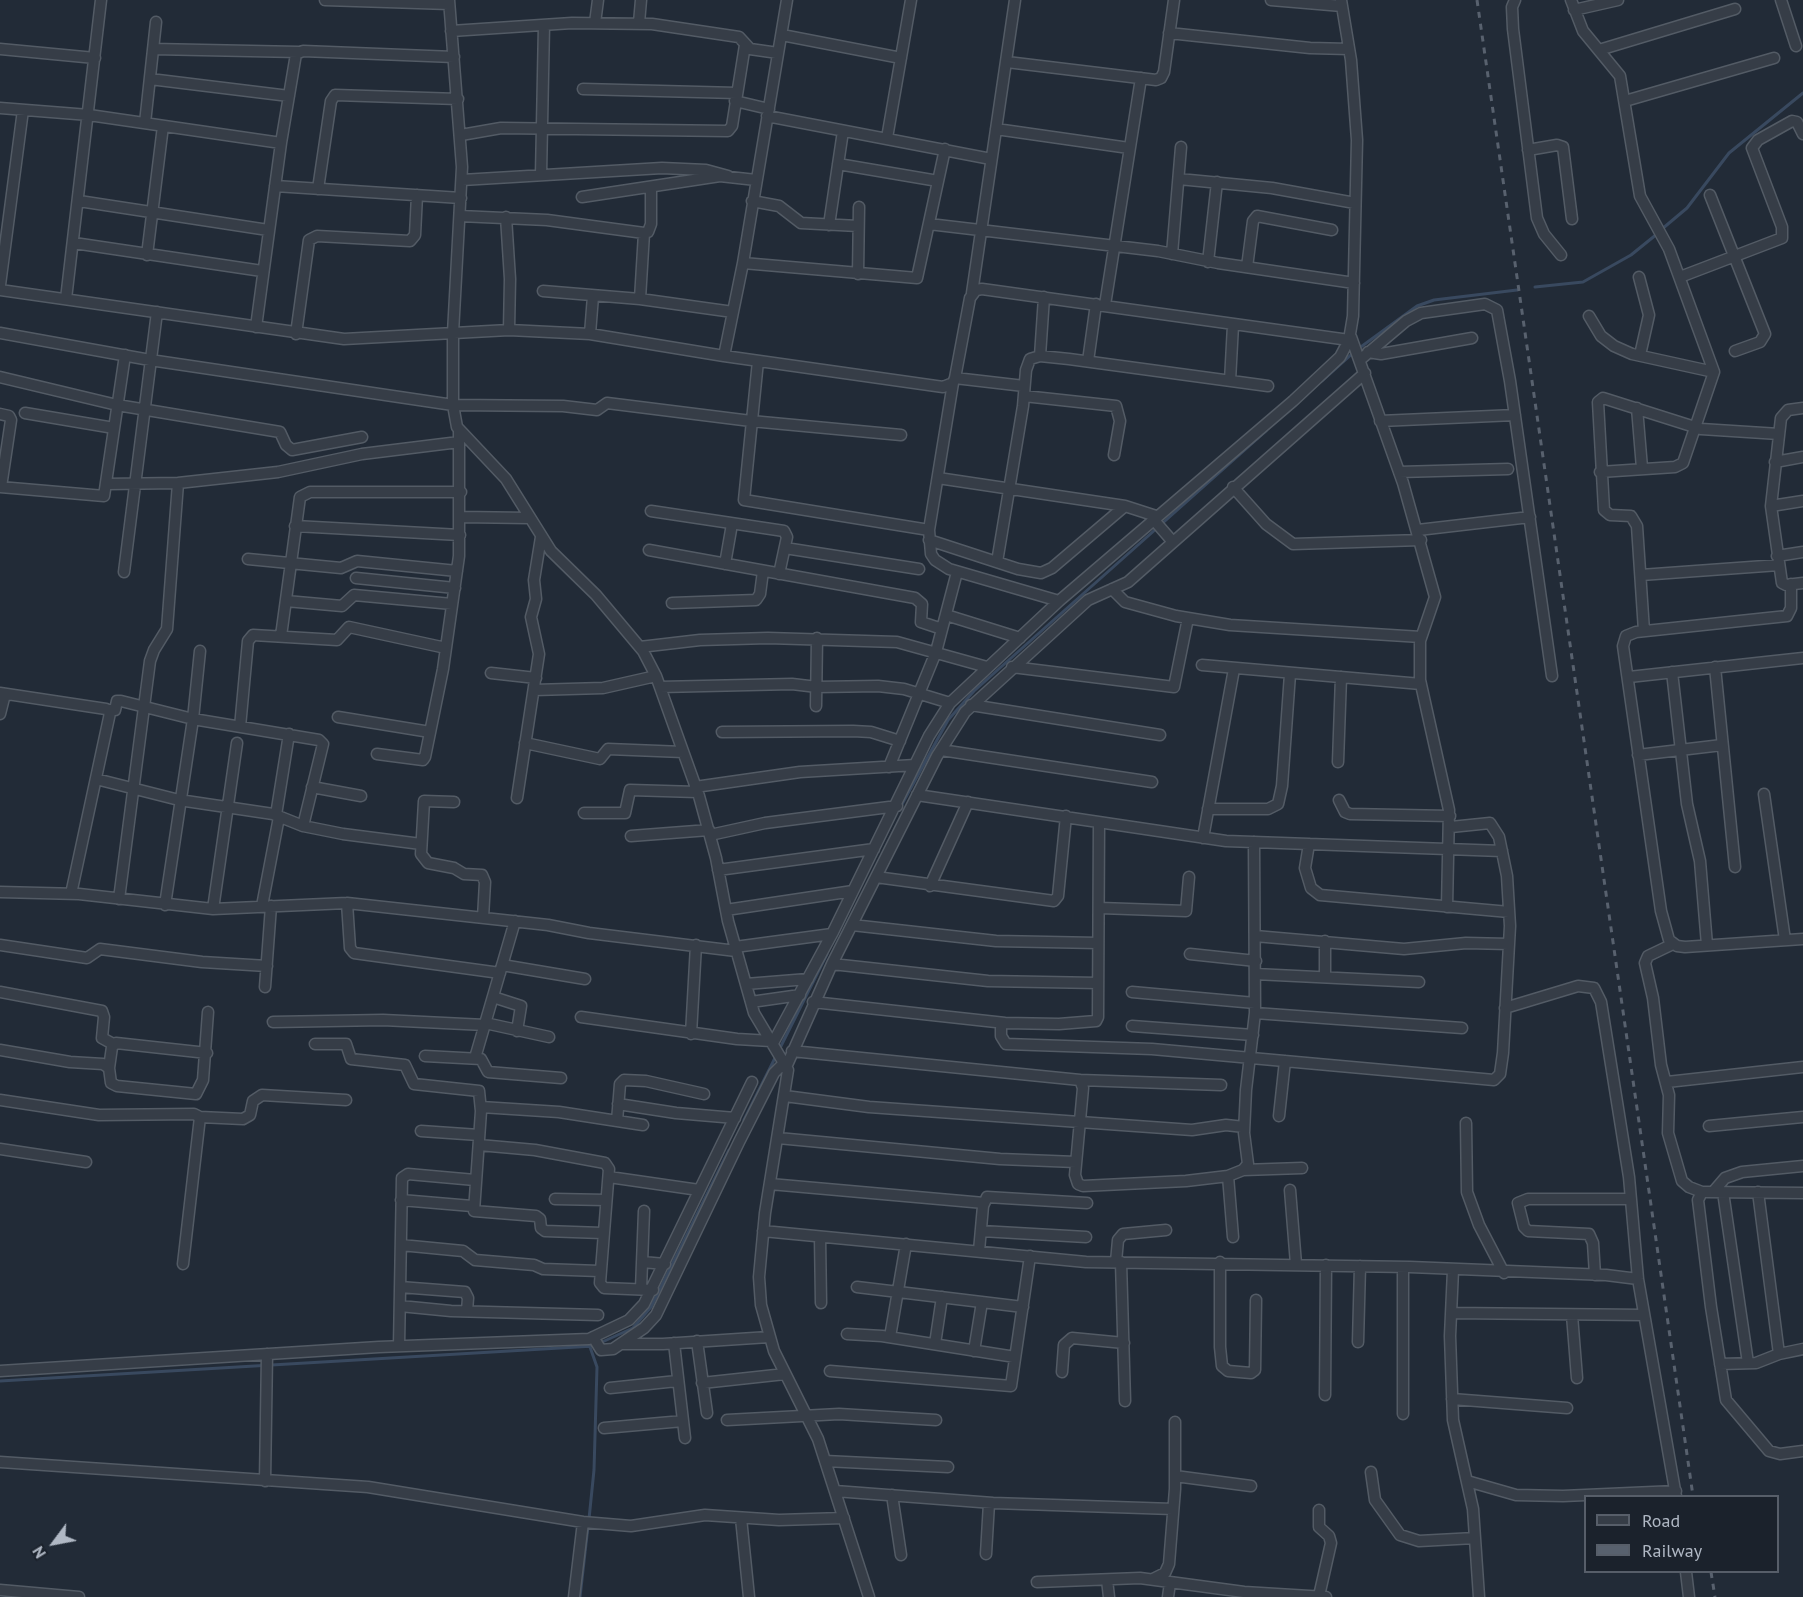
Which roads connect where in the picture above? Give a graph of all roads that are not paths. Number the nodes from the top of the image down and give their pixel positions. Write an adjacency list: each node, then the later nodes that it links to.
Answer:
1 (101, 0): 33 (street)
2 (325, 0): 13 (street)
3 (598, 0): 18 (street)
4 (641, 0): 19 (street)
5 (788, 0): 23 (street)
6 (911, 0): 34 (street)
7 (1015, 0): 36 (street)
8 (1174, 0): 22 (street)
9 (1271, 0): 14 (street)
10 (1515, 0): 61 (street)
11 (1618, 0): 15 (street)
12 (1780, 0): 25 (street)
13 (449, 2): 21 (street)
14 (1342, 3): 28 (street)
15 (1572, 5): 29 (street)
16 (1735, 9): 29 (street)
17 (156, 22): 27 (street)
18 (595, 23): 19 (street); 20 (street)
19 (639, 23): 24 (street)
20 (544, 25): 21 (street); 51 (street)
21 (451, 31): 32 (street)
22 (1169, 33): 28 (street); 37 (street)
23 (782, 35): 31 (street); 34 (street)
24 (745, 45): 31 (street); 41 (street)
25 (1796, 46)
26 (0, 48): 33 (street)
27 (153, 49): 30 (street); 38 (street)
28 (1349, 49): 80 (street)
29 (1599, 50): 43 (street)
30 (299, 52): 32 (street); 40 (street)
31 (778, 53): 46 (street)
32 (454, 57): 42 (street)
33 (95, 58): 47 (street)
34 (901, 58): 56 (street)
35 (1774, 58): 43 (street)
36 (1006, 62): 37 (street); 52 (street)
37 (1141, 78): 60 (street)
38 (150, 80): 40 (street); 49 (street)
39 (583, 89): 41 (street)
40 (289, 96): 57 (street)
41 (736, 97): 46 (street); 51 (street)
42 (458, 99): 55 (street); 73 (street)
43 (1625, 101): 106 (street)
44 (0, 108): 45 (street)
45 (24, 110): 47 (street); 86 (street)
46 (768, 112): 53 (street); 68 (street)
47 (89, 115): 49 (street); 78 (street)
48 (1800, 122): 54 (street); 99 (street)
49 (145, 123): 50 (street)
50 (163, 126): 57 (street); 82 (street)
51 (540, 128): 55 (street); 64 (street)
52 (996, 129): 60 (street); 62 (street)
53 (843, 131): 56 (street); 63 (street)
54 (1803, 134)
55 (460, 135): 67 (street)
56 (886, 138): 59 (street)
57 (281, 143): 71 (street)
58 (1181, 147): 66 (street)
59 (945, 148): 62 (street); 69 (street)
60 (1129, 148): 95 (street)
61 (1528, 150): 85 (street); 98 (street)
62 (991, 159): 92 (street)
63 (838, 164): 69 (street); 88 (street)
64 (541, 175): 65 (street); 67 (street)
65 (728, 176): 68 (street); 72 (street)
66 (1179, 179): 70 (street); 96 (street)
67 (462, 180): 77 (street)
68 (756, 180): 79 (street)
69 (938, 181): 87 (street)
70 (1217, 182): 80 (street); 100 (street)
71 (275, 186): 73 (street); 90 (street)
72 (651, 188): 76 (street); 93 (street)
73 (318, 189): 74 (street)
74 (417, 195): 77 (street); 124 (street)
75 (1710, 195): 99 (street)
76 (582, 197)
77 (461, 198): 83 (street)
78 (79, 201): 82 (street); 94 (street)
79 (752, 201): 88 (street); 101 (street)
80 (1355, 203): 107 (street)
81 (859, 207): 89 (street)
82 (153, 212): 90 (street); 97 (street)
83 (460, 216): 84 (street); 123 (street)
84 (506, 217): 93 (street); 121 (street)
85 (1572, 219)
86 (4, 224): 108 (street)
87 (929, 224): 92 (street); 104 (street)
88 (829, 225): 89 (street)
89 (858, 226): 104 (street)
90 (268, 230): 103 (street)
91 (1332, 230): 102 (street)
92 (982, 232): 95 (street); 110 (street)
93 (644, 233): 114 (street)
94 (74, 243): 97 (street); 113 (street)
95 (1113, 247): 96 (street); 115 (street)
96 (1172, 254): 100 (street)
97 (147, 255): 103 (street)
98 (1561, 255)
99 (1734, 255): 106 (street); 128 (street)
100 (1208, 262): 102 (street)
101 (743, 263): 104 (street); 117 (street)
102 (1247, 267): 107 (street)
103 (262, 271): 120 (street)
104 (858, 274)
105 (1639, 277): 130 (street)
106 (1680, 277): 137 (street)
107 (1354, 283): 127 (street)
108 (0, 288): 113 (street)
109 (543, 291): 111 (street)
110 (972, 293): 112 (street); 139 (street)
111 (594, 296): 114 (street); 125 (street)
112 (1044, 297): 115 (street); 132 (street)
113 (66, 299): 116 (street)
114 (640, 299): 117 (street)
115 (1101, 305): 119 (street); 135 (street)
116 (158, 312): 120 (street); 133 (street)
117 (733, 312): 131 (street)
118 (1589, 316): 130 (street)
119 (1233, 325): 127 (street); 140 (street)
120 (256, 327): 124 (street)
121 (509, 330): 123 (street); 125 (street)
122 (0, 333): 129 (street)
123 (453, 333): 124 (street); 144 (street)
124 (296, 334)
125 (590, 334): 131 (street)
126 (1472, 338): 127 (street)
127 (1357, 348): 136 (street); 150 (street); 183 (street)
128 (1735, 351)
129 (125, 355): 133 (street); 143 (street)
130 (1640, 355): 137 (street)
131 (724, 356): 134 (street)
132 (1040, 356): 135 (street); 142 (street)
133 (150, 360): 144 (street); 147 (street)
134 (758, 361): 139 (street); 152 (street)
135 (1088, 362): 140 (street)
136 (1365, 372): 151 (street); 173 (street)
137 (1714, 372): 153 (street)
138 (0, 377): 143 (street)
139 (954, 380): 142 (street); 168 (street)
140 (1230, 381): 141 (street)
141 (1268, 386)
142 (1024, 391): 160 (street); 174 (street)
143 (117, 405): 147 (street); 154 (street)
144 (453, 405): 152 (street); 158 (street)
145 (1637, 408): 153 (street); 163 (street); 167 (street)
146 (1803, 408): 155 (street)
147 (145, 411): 159 (street); 171 (street)
148 (25, 413): 154 (street)
149 (0, 414): 172 (street)
150 (1515, 415): 151 (street); 181 (street)
151 (1380, 420): 166 (street)
152 (751, 421): 156 (street); 187 (street)
153 (1695, 427): 155 (street); 163 (street)
154 (114, 428): 170 (street)
155 (1779, 434): 162 (street)
156 (901, 435)
157 (362, 437): 159 (street)
158 (459, 437): 165 (street); 175 (street); 182 (street)
159 (292, 450): 165 (street)
160 (1114, 455)
161 (1803, 457): 162 (street)
162 (1775, 462): 178 (street)
163 (1642, 468): 167 (street)
164 (1508, 469): 166 (street)
165 (292, 470): 169 (street)
166 (1399, 472): 188 (street)
167 (1600, 472): 205 (street)
168 (938, 478): 174 (street); 187 (street)
169 (178, 483): 171 (street); 250 (street)
170 (108, 484): 171 (street); 172 (street)
171 (136, 484): 202 (street)
172 (1, 487)
173 (1233, 487): 188 (street); 190 (street)
174 (1008, 488): 177 (street); 197 (street)
175 (461, 492): 180 (street); 185 (street)
176 (1803, 501): 178 (street)
177 (1125, 506): 183 (street); 197 (street)
178 (1771, 506): 196 (street)
179 (651, 511): 184 (street)
180 (461, 517): 182 (street); 186 (street)
181 (1530, 517): 188 (street); 237 (street)
182 (529, 518): 189 (street)
183 (1157, 522): 190 (street); 212 (street)
184 (732, 524): 191 (street); 198 (street)
185 (296, 526): 186 (street); 195 (street)
186 (460, 535): 200 (street)
187 (929, 535): 197 (street); 203 (street)
188 (1419, 535): 220 (street)
189 (541, 537): 224 (street); 240 (street)
190 (1173, 542): 210 (street)
191 (785, 548): 199 (street); 204 (street)
192 (649, 550): 198 (street)
193 (1803, 552): 196 (street)
194 (248, 559): 195 (street)
195 (292, 561): 200 (street); 211 (street)
196 (1778, 561): 205 (street); 208 (street)
197 (997, 562)
198 (725, 564): 201 (street)
199 (919, 569)
200 (457, 570): 209 (street)
201 (763, 571): 204 (street); 213 (street)
202 (124, 572)
203 (957, 572): 212 (street); 215 (street)
204 (779, 574): 217 (street)
205 (1641, 576): 218 (street)
206 (356, 578): 209 (street)
207 (1803, 583): 208 (street)
208 (1791, 584): 218 (street)
209 (455, 588): 214 (street)
210 (1112, 590): 216 (street); 230 (street)
211 (286, 601): 214 (street); 219 (street)
212 (1059, 602): 222 (street)
213 (672, 603)
214 (452, 604): 223 (street)
215 (946, 615): 217 (street); 222 (street)
216 (1188, 618): 220 (street); 230 (street)
217 (942, 629): 226 (street)
218 (1644, 631): 239 (street)
219 (281, 636): 223 (street); 255 (street)
220 (1421, 637): 241 (street)
221 (817, 638): 224 (street); 226 (street); 243 (street)
222 (1020, 638): 229 (street)
223 (446, 648): 256 (street)
224 (640, 648): 236 (street)
225 (200, 651): 254 (street)
226 (936, 652): 229 (street); 246 (street)
227 (1803, 658): 231 (street)
228 (1202, 665): 232 (street)
229 (987, 667): 247 (street)
230 (1012, 667): 248 (street)
231 (1715, 667): 233 (street); 263 (street)
232 (1234, 669): 235 (street); 286 (street)
233 (1672, 672): 239 (street); 265 (street)
234 (491, 673): 240 (street)
235 (1290, 674): 238 (street); 286 (street)
236 (656, 676): 242 (street); 244 (street)
237 (1552, 676)
238 (1341, 677): 241 (street); 269 (street)
239 (1629, 677): 268 (street)
240 (536, 678): 244 (street)
241 (1421, 684): 291 (street)
242 (660, 687): 243 (street); 266 (street)
243 (817, 687): 246 (street); 249 (street)
244 (534, 690): 262 (street)
245 (2, 693): 251 (street); 252 (street)
246 (920, 694): 247 (street); 260 (street)
247 (950, 703): 270 (street)
248 (971, 705): 259 (street); 264 (street)
249 (816, 706)
250 (145, 707): 251 (street); 254 (street); 274 (street)
251 (109, 710): 272 (street)
252 (0, 714)
253 (338, 717): 256 (street)
254 (193, 719): 255 (street); 281 (street)
255 (240, 727): 258 (street)
256 (430, 732): 267 (street)
257 (722, 732): 260 (street)
258 (289, 734): 275 (street); 289 (street)
259 (1160, 735)
260 (900, 741): 271 (street)
261 (237, 743): 287 (street)
262 (525, 743): 266 (street); 280 (street)
263 (1722, 745): 265 (street); 303 (street)
264 (941, 750): 273 (street); 279 (street)
265 (1680, 750): 268 (street); 333 (street)
266 (683, 752): 276 (street)
267 (377, 754)
268 (1638, 755): 330 (street)
269 (1338, 762)
270 (915, 765): 271 (street); 285 (street)
271 (889, 767): 276 (street)
272 (96, 779): 274 (street); 310 (street)
273 (1152, 782)
274 (134, 787): 281 (street); 311 (street)
275 (312, 787): 278 (street); 293 (street)
276 (696, 789): 288 (street); 294 (street)
277 (1764, 794): 326 (street)
278 (361, 795)
279 (917, 795): 284 (street); 305 (street)
280 (517, 798)
281 (179, 800): 287 (street); 313 (street)
282 (1339, 800): 291 (street)
283 (454, 802): 298 (street)
284 (968, 802): 290 (street); 307 (street)
285 (897, 806): 294 (street); 300 (street)
286 (1208, 809): 296 (street)
287 (227, 810): 289 (street); 317 (street)
288 (584, 813)
289 (278, 816): 293 (street); 314 (street)
290 (1066, 816): 292 (street); 307 (street)
291 (1450, 821): 301 (street); 302 (street)
292 (1099, 823): 296 (street); 316 (street)
293 (303, 826): 298 (street)
294 (709, 832): 295 (street); 304 (street)
295 (631, 836)
296 (1203, 838): 297 (street)
297 (1254, 842): 299 (street); 324 (street)
298 (421, 844): 320 (street)
299 (1309, 844): 301 (street); 315 (street)
300 (874, 849): 304 (street); 308 (street)
301 (1450, 850): 302 (street); 315 (street)
302 (1502, 851): 319 (street)
303 (1736, 867)
304 (718, 870): 318 (street)
305 (876, 877): 307 (street); 322 (street)
306 (1189, 877): 316 (street)
307 (930, 886)
308 (853, 891): 318 (street); 323 (street)
309 (0, 892): 310 (street)
310 (71, 894): 311 (street)
311 (118, 899): 313 (street)
312 (347, 903): 314 (street); 320 (street); 339 (street)
313 (165, 905): 317 (street)
314 (267, 906): 317 (street); 338 (street)
315 (1447, 907): 319 (street)
316 (1100, 908): 328 (street)
317 (213, 909)
318 (726, 910): 334 (street)
319 (1509, 912): 329 (street)
320 (483, 918): 321 (street)
321 (515, 921): 332 (street); 339 (street)
322 (852, 925): 328 (street); 337 (street)
323 (832, 934): 334 (street); 343 (street)
324 (1255, 936): 327 (street); 336 (street)
325 (1803, 939): 326 (street)
326 (1785, 940): 333 (street)
327 (1325, 941): 329 (street); 341 (street)
328 (1098, 943): 345 (street)
329 (1509, 944): 355 (street)
330 (1673, 944): 333 (street); 382 (street)
331 (0, 945): 338 (street)
332 (696, 945): 334 (street); 364 (street)
333 (1707, 945)
334 (736, 949): 346 (street)
335 (1190, 954): 336 (street)
336 (1256, 961): 340 (street)
337 (832, 964): 345 (street); 353 (street)
338 (267, 966): 347 (street)
339 (501, 969): 342 (street); 351 (street)
340 (1255, 974): 341 (street); 354 (street)
341 (1325, 977): 344 (street)
342 (585, 979)
343 (808, 979): 346 (street); 350 (street)
344 (1419, 982)
345 (1098, 983): 359 (street)
346 (746, 984): 352 (street)
347 (265, 987)
348 (0, 992): 368 (street)
349 (1132, 992): 354 (street)
350 (800, 995): 352 (street); 367 (street)
351 (493, 997): 360 (street); 363 (street)
352 (751, 1002): 367 (street)
353 (813, 1002): 359 (street); 375 (street)
354 (1255, 1008): 362 (street); 365 (street)
355 (1505, 1008): 376 (street); 419 (street)
356 (208, 1012): 371 (street)
357 (581, 1017): 364 (street)
358 (273, 1022): 360 (street)
359 (1001, 1023): 374 (street)
360 (485, 1024): 363 (street); 373 (street)
361 (1132, 1026): 365 (street)
362 (1462, 1028)
363 (517, 1031): 366 (street)
364 (692, 1034): 367 (street)
365 (1253, 1035): 374 (street)
366 (549, 1037)
367 (772, 1043): 375 (street)
368 (113, 1044): 371 (street); 378 (street)
369 (315, 1044): 389 (street)
370 (0, 1050): 378 (street)
371 (207, 1053): 378 (street)
372 (425, 1056): 373 (street)
373 (475, 1058): 379 (street)
374 (1250, 1058): 376 (street); 399 (street)
375 (787, 1059): 380 (street); 385 (street); 474 (street)
376 (1285, 1061): 390 (street)
377 (1803, 1067): 382 (street)
378 (109, 1068)
379 (561, 1078)
380 (1080, 1080): 383 (street); 395 (street)
381 (752, 1082): 392 (street)
382 (1667, 1082): 415 (street)
383 (1221, 1085)
384 (704, 1094): 388 (street)
385 (785, 1096): 395 (street); 401 (street)
386 (0, 1100): 391 (street)
387 (346, 1100): 391 (street)
388 (618, 1104): 392 (street); 394 (street)
389 (481, 1107): 394 (street); 402 (street)
390 (1279, 1116)
391 (201, 1117): 440 (street)
392 (735, 1118): 413 (street)
393 (1803, 1118): 398 (street)
394 (617, 1121): 397 (street)
395 (1080, 1122): 399 (street); 405 (street)
396 (1466, 1123): 448 (street)
397 (643, 1125)
398 (1709, 1126)
399 (1244, 1127): 408 (street)
400 (421, 1131): 402 (street)
401 (778, 1138): 405 (street); 412 (street)
402 (479, 1140): 410 (street); 411 (street)
403 (0, 1149): 404 (street)
404 (86, 1162)
405 (1076, 1162): 409 (street)
406 (1803, 1166): 415 (street)
407 (1302, 1168): 408 (street)
408 (1243, 1170): 409 (street)
409 (1228, 1176): 432 (street)
410 (609, 1177): 413 (street); 421 (street)
411 (475, 1180): 420 (street); 424 (street)
412 (770, 1184): 422 (street); 427 (street)
413 (699, 1190): 441 (street)
414 (1290, 1190): 442 (street)
415 (1712, 1192): 416 (street); 482 (street); 483 (street)
416 (1758, 1192): 417 (street); 479 (street)
417 (1803, 1193)
418 (555, 1199): 421 (street)
419 (1629, 1199): 449 (street); 450 (street)
420 (401, 1200): 424 (street); 434 (street)
421 (606, 1200): 429 (street)
422 (984, 1203): 423 (street); 428 (street)
423 (1087, 1203)
424 (472, 1206): 429 (street)
425 (644, 1211): 437 (street)
426 (1166, 1230): 438 (street)
427 (763, 1231): 430 (street); 467 (street)
428 (981, 1231): 431 (street); 435 (street)
429 (602, 1233): 447 (street)
430 (820, 1237): 433 (street); 458 (street)
431 (1086, 1237)
432 (1233, 1237)
433 (906, 1244): 435 (street); 454 (street)
434 (401, 1245): 447 (street); 451 (street)
435 (979, 1251): 436 (street)
436 (1030, 1256): 438 (street); 460 (street)
437 (642, 1262): 441 (street); 453 (street)
438 (1119, 1262): 439 (street); 473 (street)
439 (1220, 1262): 442 (street); 456 (street)
440 (183, 1264)
441 (665, 1264): 453 (street)
442 (1296, 1264): 443 (street)
443 (1326, 1265): 444 (street); 492 (street)
444 (1360, 1266): 445 (street); 471 (street)
445 (1403, 1267): 446 (street); 497 (street)
446 (1453, 1270): 448 (street); 462 (street)
447 (599, 1271): 453 (street)
448 (1503, 1273): 449 (street)
449 (1595, 1275): 450 (street)
450 (1638, 1280): 465 (street)
451 (400, 1287): 459 (street); 461 (street)
452 (857, 1287): 454 (street)
453 (647, 1290): 470 (street)
454 (898, 1292): 455 (street); 468 (street)
455 (942, 1298): 457 (street); 475 (street)
456 (1257, 1300)
457 (982, 1302): 460 (street); 478 (street)
458 (821, 1304)
459 (400, 1306): 461 (street); 476 (street)
460 (1023, 1307): 481 (street)
461 (467, 1311): 463 (street)
462 (1451, 1312): 464 (street); 493 (street)
463 (598, 1315)
464 (1572, 1315): 465 (street); 488 (street)
465 (1644, 1315): 515 (street)
466 (847, 1334): 468 (street)
467 (768, 1337): 469 (street); 487 (street)
468 (890, 1337): 475 (street)
469 (697, 1341): 472 (street); 490 (street)
470 (596, 1342): 474 (street); 476 (street)
471 (1358, 1342)
472 (674, 1343): 474 (street); 489 (street)
473 (1124, 1343): 486 (street); 494 (street)
474 (621, 1344)
475 (935, 1344): 478 (street)
476 (399, 1346): 480 (street)
477 (1803, 1349): 479 (street)
478 (974, 1351): 481 (street)
479 (1779, 1354): 482 (street)
480 (267, 1357): 484 (street); 511 (street)
481 (1015, 1357): 485 (street)
482 (1748, 1363): 483 (street)
483 (1720, 1364): 505 (street)
484 (0, 1371)
485 (830, 1371)
486 (1062, 1372)
487 (785, 1374): 490 (street); 498 (street)
488 (1576, 1378)
489 (677, 1381): 491 (street); 501 (street)
490 (702, 1383): 496 (street)
491 (610, 1388)
492 (1325, 1395)
493 (1452, 1400): 495 (street); 512 (street)
494 (1125, 1401)
495 (1567, 1408)
496 (707, 1413)
497 (1403, 1414)
498 (807, 1415): 499 (street); 500 (street); 506 (street)
499 (727, 1420)
500 (936, 1420)
501 (683, 1421): 503 (street); 504 (street)
502 (1175, 1422): 510 (street)
503 (604, 1428)
504 (685, 1438)
505 (1803, 1451)
506 (825, 1461): 508 (street); 514 (street)
507 (0, 1462): 511 (street)
508 (948, 1467)
509 (1371, 1472): 525 (street)
510 (1175, 1476): 513 (street); 520 (street)
511 (265, 1481): 524 (street)
512 (1467, 1481): 518 (street); 525 (street)
513 (1251, 1486)
514 (835, 1491): 516 (street); 523 (street)
515 (1676, 1494): 517 (street)
516 (892, 1495): 519 (street); 527 (street)
517 (1620, 1495)
518 (1584, 1496)
519 (989, 1503): 520 (street); 526 (street)
520 (1173, 1509): 529 (street)
521 (1319, 1510): 542 (street)
522 (741, 1518): 523 (street); 524 (street); 538 (street)
523 (844, 1518): 539 (street)
524 (583, 1522): 537 (street)
525 (1475, 1538): 543 (street)
526 (986, 1554)
527 (901, 1555)
528 (1686, 1573): 544 (street)
529 (1154, 1579): 530 (street); 532 (street)
530 (1107, 1580): 531 (street); 540 (street)
531 (1037, 1582)
532 (1170, 1583): 534 (street); 541 (street)
533 (0, 1590): 536 (street)
534 (1249, 1595): 535 (street)
535 (1304, 1596): 542 (street)
536 (79, 1597)
537 (574, 1597)
538 (749, 1597)
539 (869, 1597)
540 (1109, 1597)
541 (1168, 1597)
542 (1322, 1597)
543 (1479, 1597)
544 (1689, 1597)

